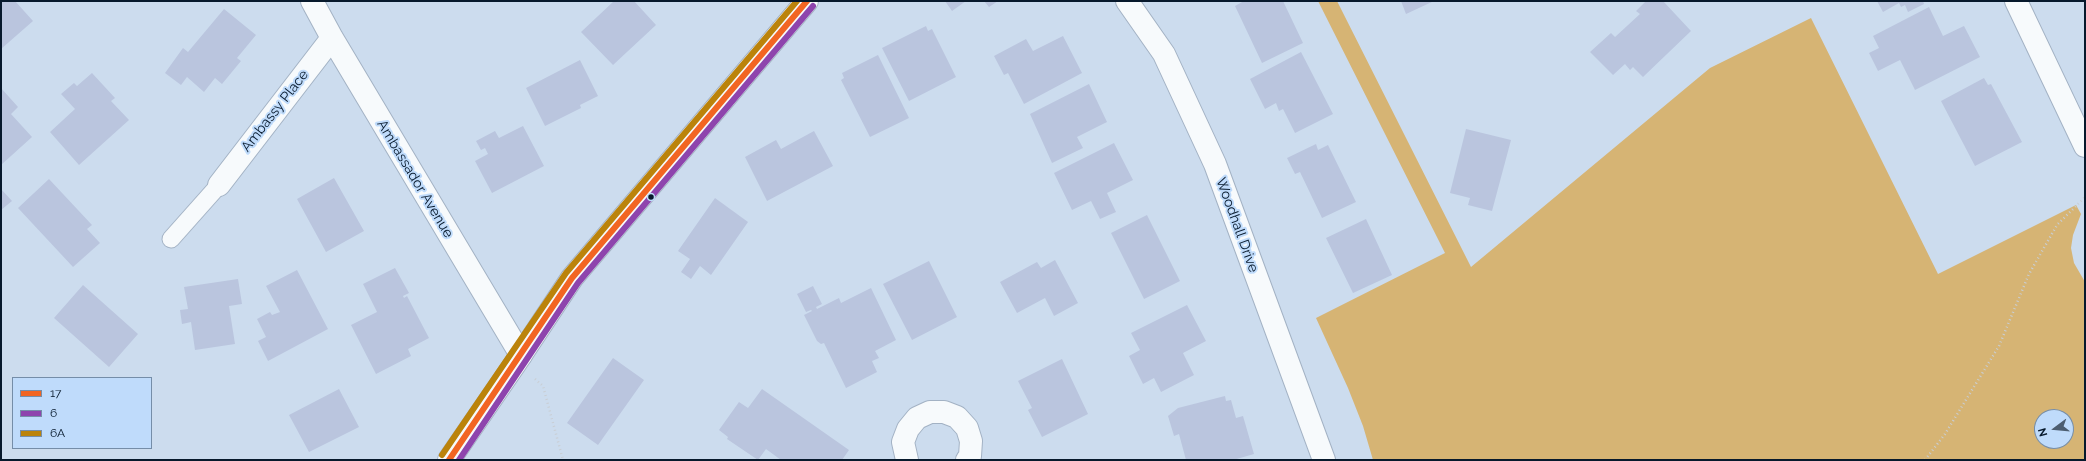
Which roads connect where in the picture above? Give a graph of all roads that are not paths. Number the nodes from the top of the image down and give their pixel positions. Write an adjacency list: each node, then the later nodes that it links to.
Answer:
1 (312, 1): 5 (street, Ambassador Avenue)
2 (807, 1): 9 (street)
3 (1126, 1): 13 (street, Woodhall Drive)
4 (2016, 1): 6 (street)
5 (332, 38): 7 (street, Ambassy Place); 9 (street, Ambassador Avenue)
6 (2085, 146)
7 (219, 185): 8 (lane)
8 (171, 239)
9 (518, 360): 10 (street)
10 (449, 460)
11 (907, 460): 12 (street)
12 (967, 460)
13 (1324, 460)

